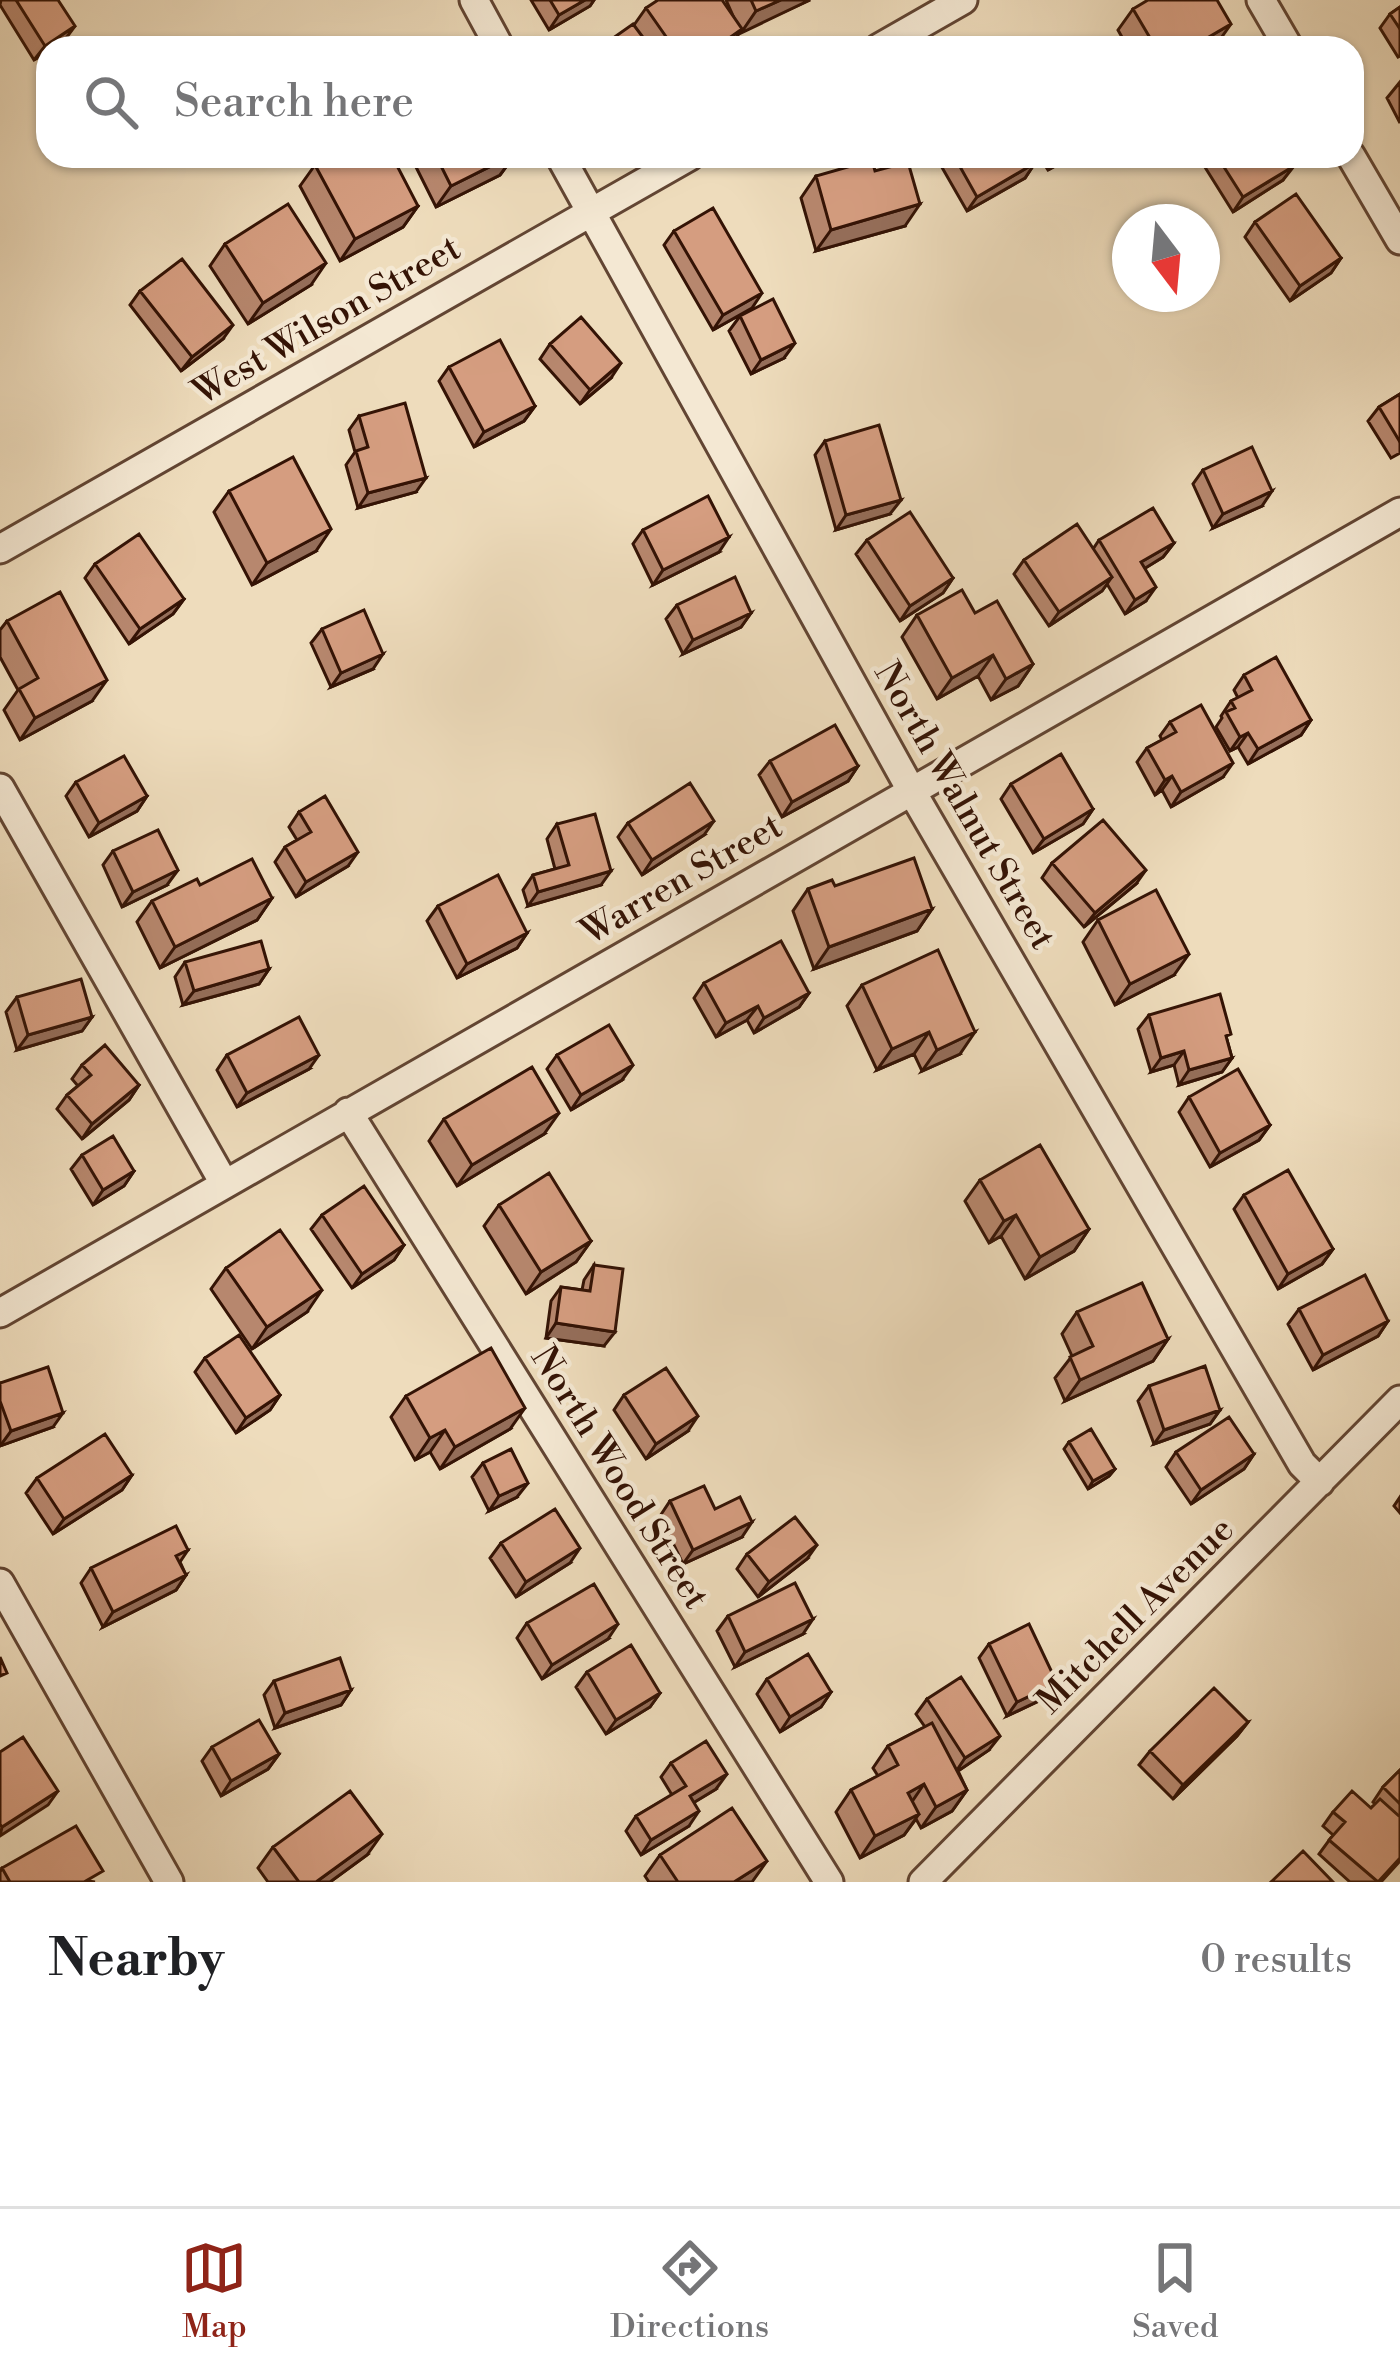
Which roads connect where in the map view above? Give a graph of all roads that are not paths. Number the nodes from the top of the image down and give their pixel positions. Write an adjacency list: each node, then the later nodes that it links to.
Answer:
1 (474, 0): 4 (street)
2 (963, 0): 5 (street)
3 (1261, 0): 6 (street)
4 (494, 36)
5 (900, 36)
6 (1281, 36)
7 (567, 168): 10 (street, North Walnut Street)
8 (669, 168): 10 (street, West Wilson Street)
9 (1359, 168): 11 (street)
10 (591, 213): 13 (street, West Wilson Street); 15 (street, North Walnut Street)
11 (1400, 239)
12 (1400, 512): 15 (street, Warren Street)
13 (0, 549)
14 (0, 788): 17 (street)
15 (911, 790): 16 (street, Warren Street); 20 (street, North Walnut Street)
16 (348, 1112): 17 (street, Warren Street); 24 (street, North Wood Street)
17 (224, 1183): 18 (street, Warren Street)
18 (0, 1312)
19 (1400, 1400): 20 (street, Mitchell Avenue)
20 (1320, 1482): 22 (street, Mitchell Avenue)
21 (0, 1583): 23 (street)
22 (936, 1878)
23 (169, 1882)
24 (829, 1882)

